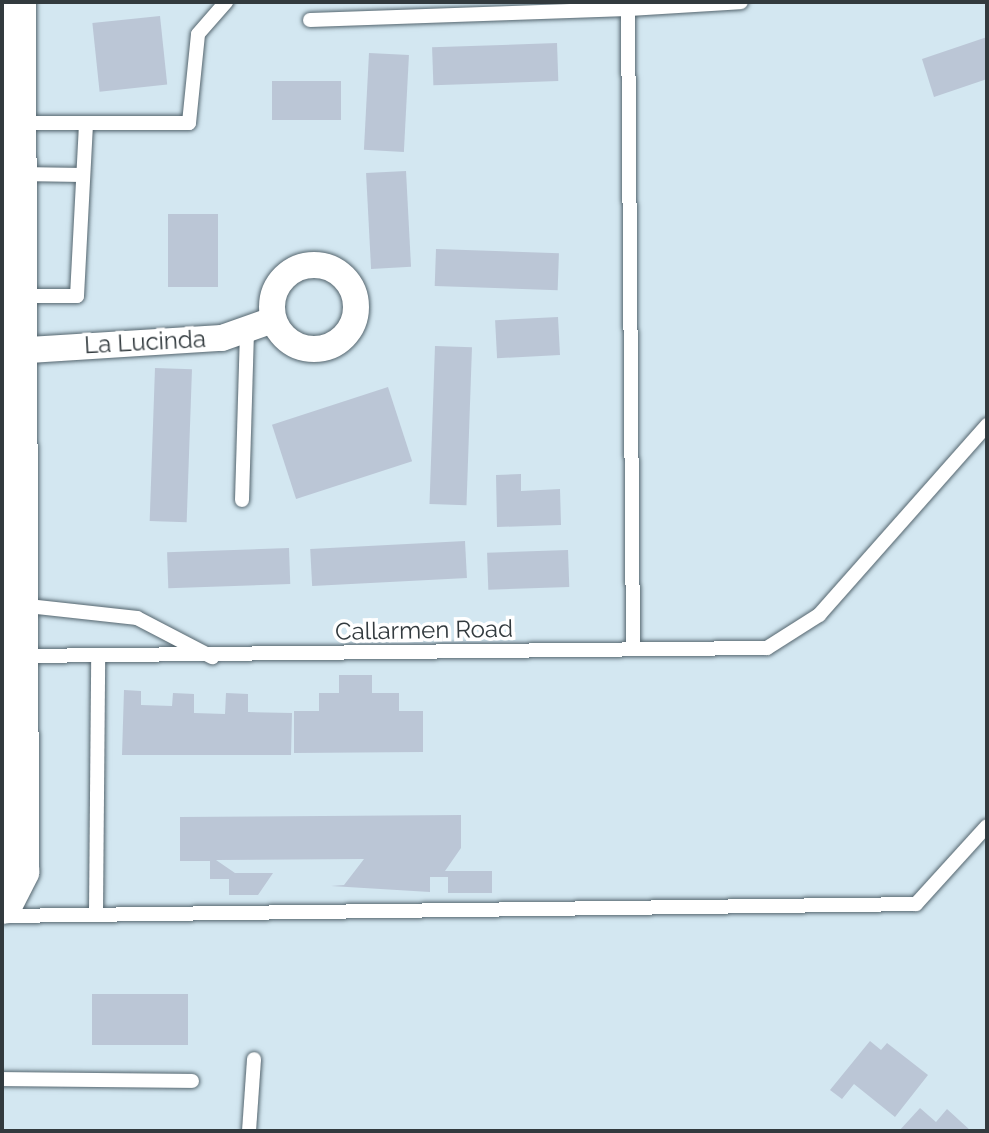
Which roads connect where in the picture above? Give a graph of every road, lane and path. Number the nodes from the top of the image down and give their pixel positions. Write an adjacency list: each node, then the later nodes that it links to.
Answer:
1 (15, 2): 6 (main road)
2 (226, 2): 7 (lane)
3 (741, 2): 4 (lane)
4 (628, 9): 5 (lane); 17 (lane)
5 (310, 20)
6 (13, 123): 7 (lane); 8 (main road)
7 (86, 125): 9 (lane)
8 (13, 174): 9 (lane); 11 (main road)
9 (83, 175): 11 (lane)
10 (273, 320): 12 (street, La Lucinda)
11 (10, 322): 12 (street, La Lucinda); 15 (main road)
12 (247, 330): 14 (lane)
13 (987, 425): 17 (lane, Callarmen Road)
14 (242, 500)
15 (10, 557): 16 (main road)
16 (18, 605): 18 (main road); 19 (lane)
17 (633, 647): 19 (lane, Callarmen Road)
18 (20, 656): 20 (lane, Callarmen Road); 22 (main road)
19 (212, 657): 20 (lane, Callarmen Road)
20 (98, 659): 23 (lane)
21 (987, 826): 23 (lane)
22 (2, 903)
23 (96, 910): 24 (lane)
24 (2, 916)
25 (254, 1059): 28 (lane)
26 (2, 1079): 27 (lane)
27 (192, 1081)
28 (249, 1131)

